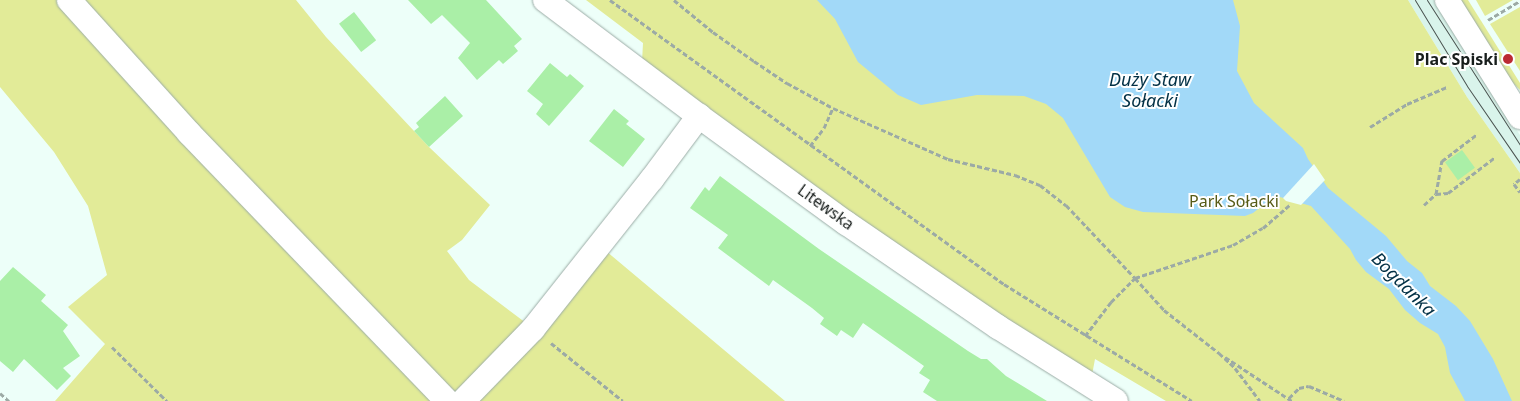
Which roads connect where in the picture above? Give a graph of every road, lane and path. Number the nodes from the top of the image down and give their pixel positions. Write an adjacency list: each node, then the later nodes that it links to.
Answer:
1 (69, 0): 30 (street)
2 (545, 0): 10 (street, Litewska)
3 (610, 0): 14 (path)
4 (674, 0): 9 (path)
5 (1447, 0): 11 (street)
6 (1520, 1): 7 (path)
7 (1485, 21)
8 (1447, 87): 12 (path)
9 (833, 108): 14 (path); 21 (path)
10 (699, 116): 22 (street); 33 (street, Litewska)
11 (1520, 116)
12 (1370, 127)
13 (1476, 135): 18 (path)
14 (810, 146): 23 (path)
15 (1494, 158): 18 (path)
16 (1520, 179): 17 (path)
17 (1520, 192)
18 (1436, 194): 20 (path)
19 (1289, 205): 21 (path)
20 (1424, 205)
21 (1135, 278): 23 (path); 25 (path)
22 (532, 329): 31 (street); 32 (path)
23 (1085, 336): 34 (path)
24 (112, 347): 29 (path)
25 (1219, 353): 27 (path); 35 (path)
26 (0, 393): 28 (path)
27 (1288, 398): 36 (path); 37 (path)
28 (9, 401)
29 (166, 401)
30 (447, 401)
31 (463, 401)
32 (623, 401)
33 (1116, 401)
34 (1192, 401)
35 (1260, 401)
36 (1292, 401)
37 (1344, 401)

